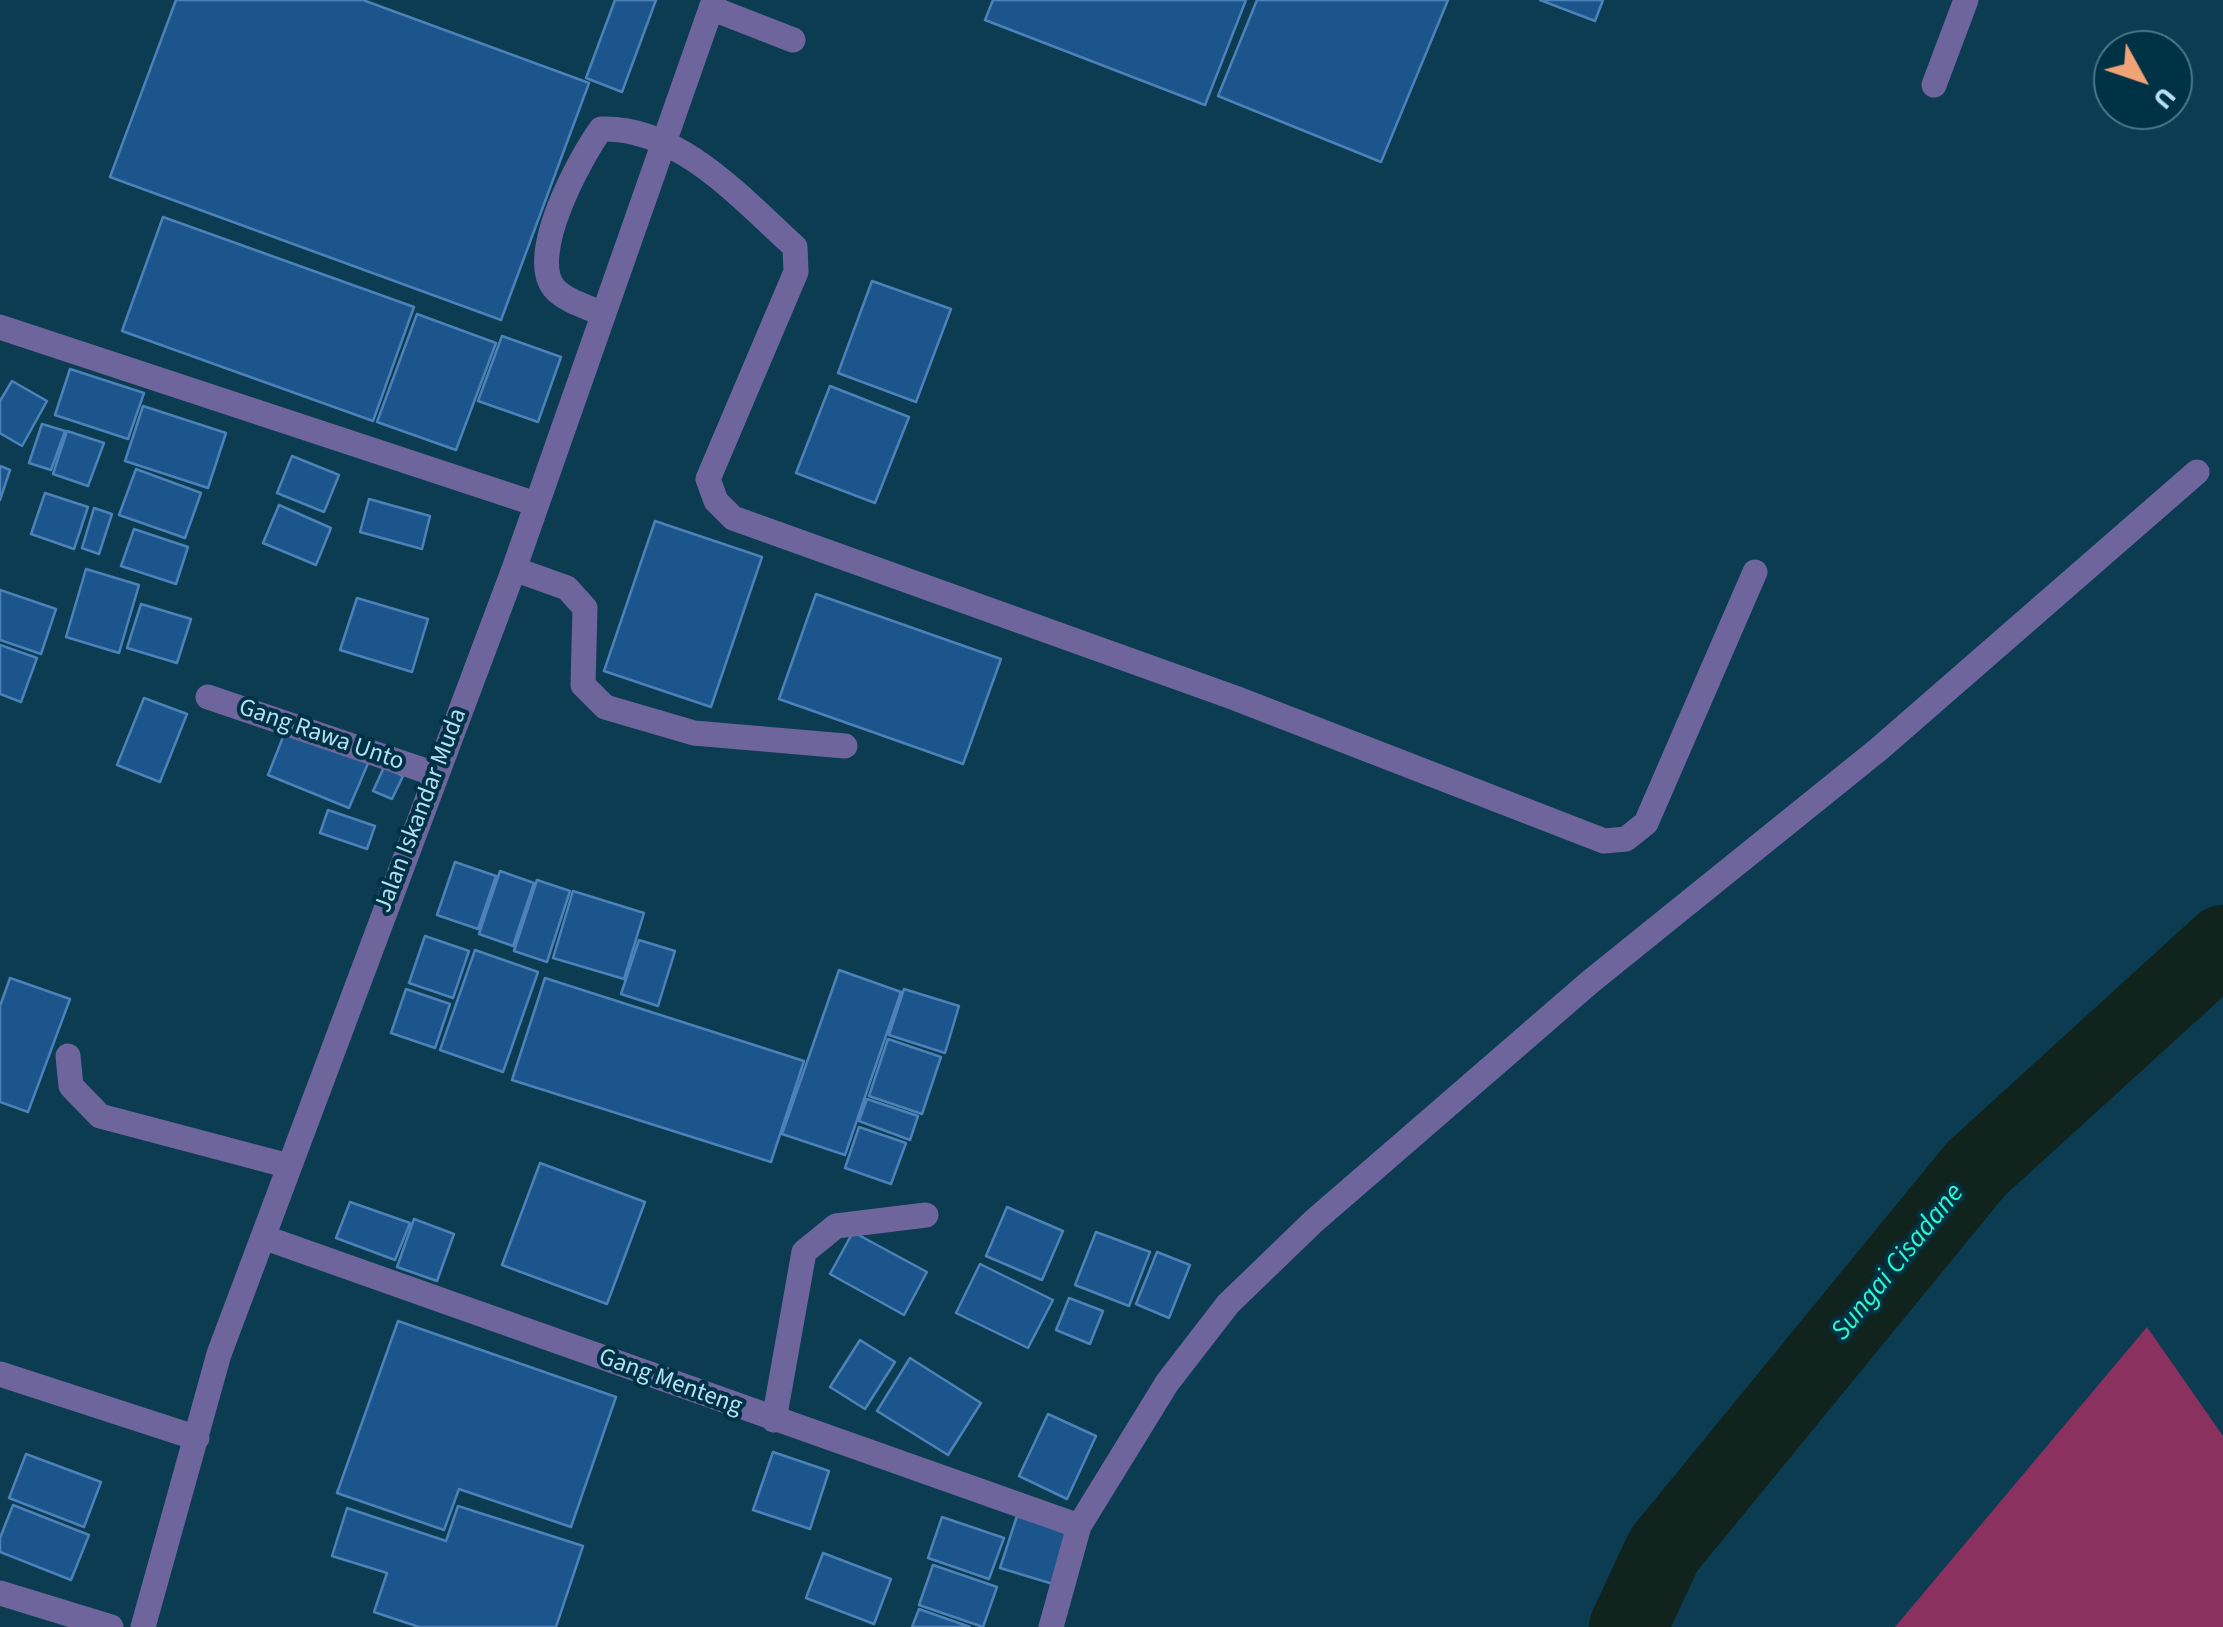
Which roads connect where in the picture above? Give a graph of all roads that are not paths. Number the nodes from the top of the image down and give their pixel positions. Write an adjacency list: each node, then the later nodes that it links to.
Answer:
1 (1966, 0): 4 (street)
2 (713, 4): 3 (street); 5 (street, Jalan Iskandar Muda)
3 (793, 40)
4 (1934, 85)
5 (662, 143): 6 (street, Jalan Iskandar Muda); 6 (street); 11 (street)
6 (603, 314): 9 (street, Jalan Iskandar Muda)
7 (0, 327): 9 (street)
8 (2197, 472): 22 (street)
9 (536, 504): 10 (street, Jalan Iskandar Muda)
10 (514, 569): 13 (street); 14 (street, Jalan Iskandar Muda)
11 (1756, 572)
12 (208, 697): 14 (street, Gang Rawa Unto)
13 (845, 746)
14 (434, 774): 16 (street, Jalan Iskandar Muda)
15 (68, 1056): 16 (street)
16 (289, 1166): 18 (street, Jalan Iskandar Muda)
17 (926, 1215): 20 (street)
18 (263, 1237): 20 (street, Gang Menteng); 21 (street, Jalan Iskandar Muda)
19 (0, 1374): 21 (street)
20 (774, 1420): 22 (street, Gang Menteng)
21 (197, 1438): 25 (street, Jalan Iskandar Muda)
22 (1080, 1526): 26 (street)
23 (0, 1593): 24 (street)
24 (111, 1627)
25 (143, 1627)
26 (1051, 1627)

